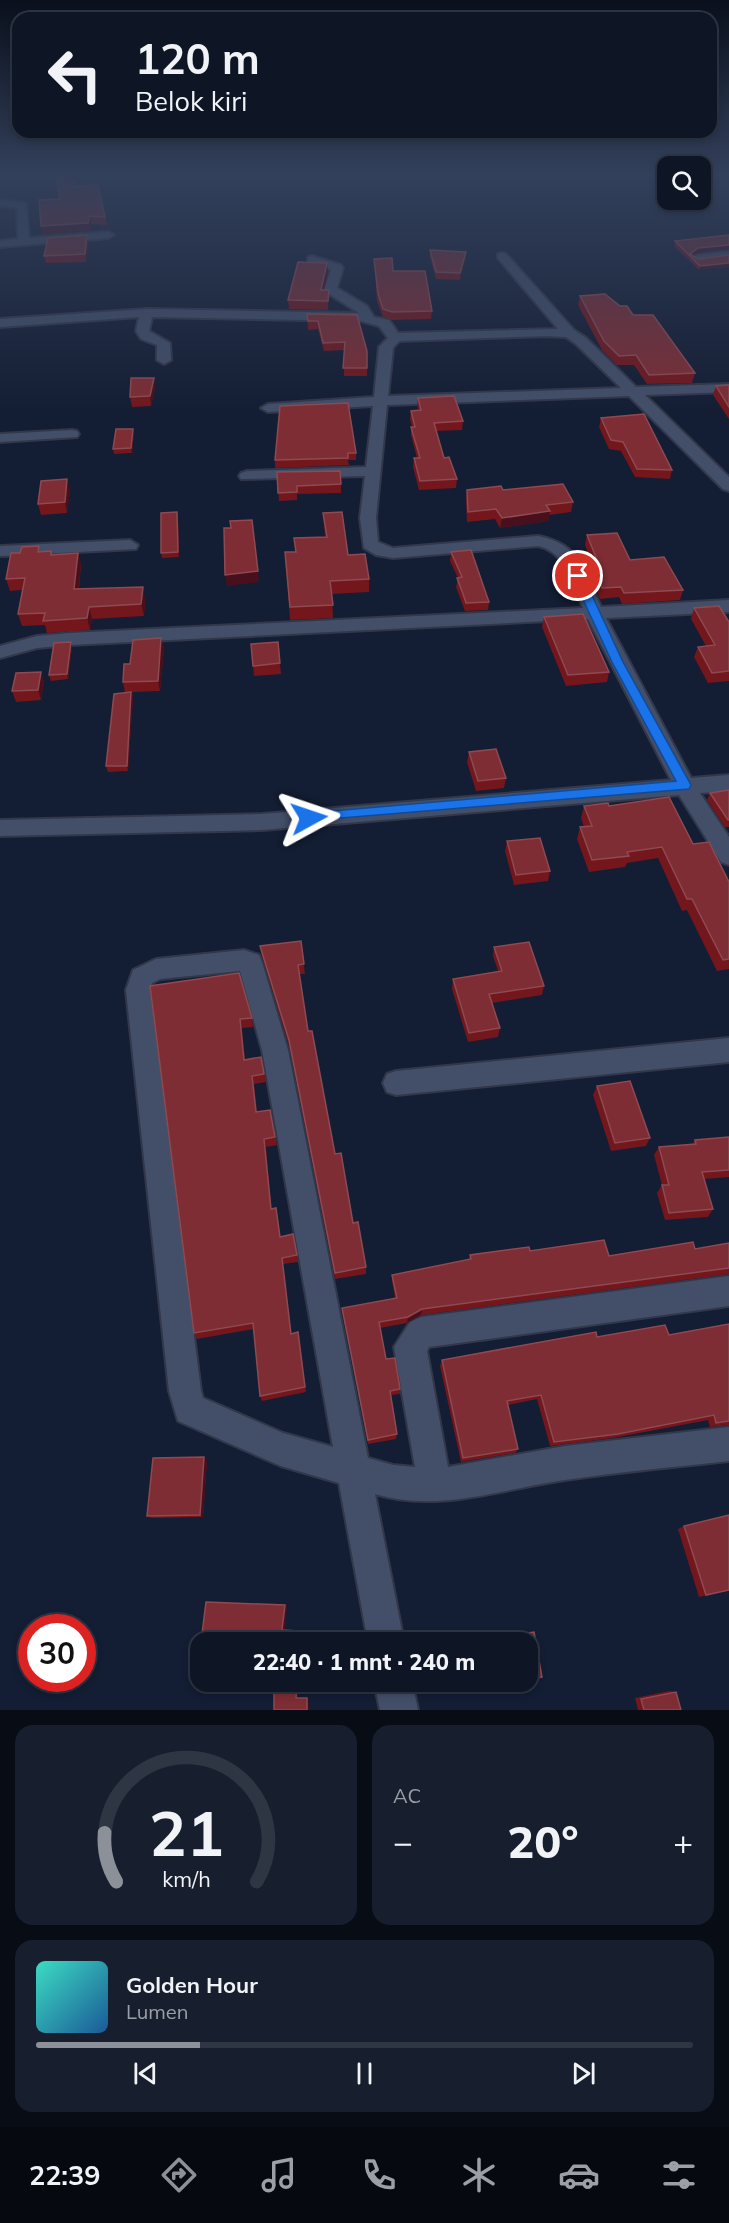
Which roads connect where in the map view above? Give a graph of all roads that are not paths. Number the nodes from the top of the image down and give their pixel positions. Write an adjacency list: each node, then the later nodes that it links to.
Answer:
1 (729, 254): 3 (street)
2 (502, 256): 8 (street)
3 (697, 258)
4 (312, 259): 6 (street)
5 (147, 313): 6 (street); 7 (street); 10 (street)
6 (369, 318): 9 (street)
7 (0, 323)
8 (569, 333): 9 (street); 12 (street)
9 (395, 338): 13 (street)
10 (164, 360)
11 (729, 388): 12 (street)
12 (635, 392): 13 (street); 19 (street)
13 (381, 401): 14 (street); 17 (street)
14 (268, 408)
15 (72, 434): 16 (street)
16 (0, 438)
17 (374, 471): 18 (street); 23 (street)
18 (247, 476)
19 (727, 482)
20 (130, 545): 21 (street)
21 (0, 551)
22 (729, 606): 23 (street)
23 (594, 613): 24 (street); 26 (street)
24 (0, 652)
25 (729, 783): 26 (street)
26 (684, 785): 27 (street); 28 (street)
27 (0, 828)
28 (729, 856)
29 (729, 1050): 30 (street)
30 (396, 1083)
31 (729, 1291): 34 (street)
32 (729, 1444): 34 (street)
33 (352, 1469): 33 (street); 34 (street); 35 (street)
34 (435, 1486)
35 (384, 1632)
36 (395, 1692): 37 (street)
37 (399, 1710)

